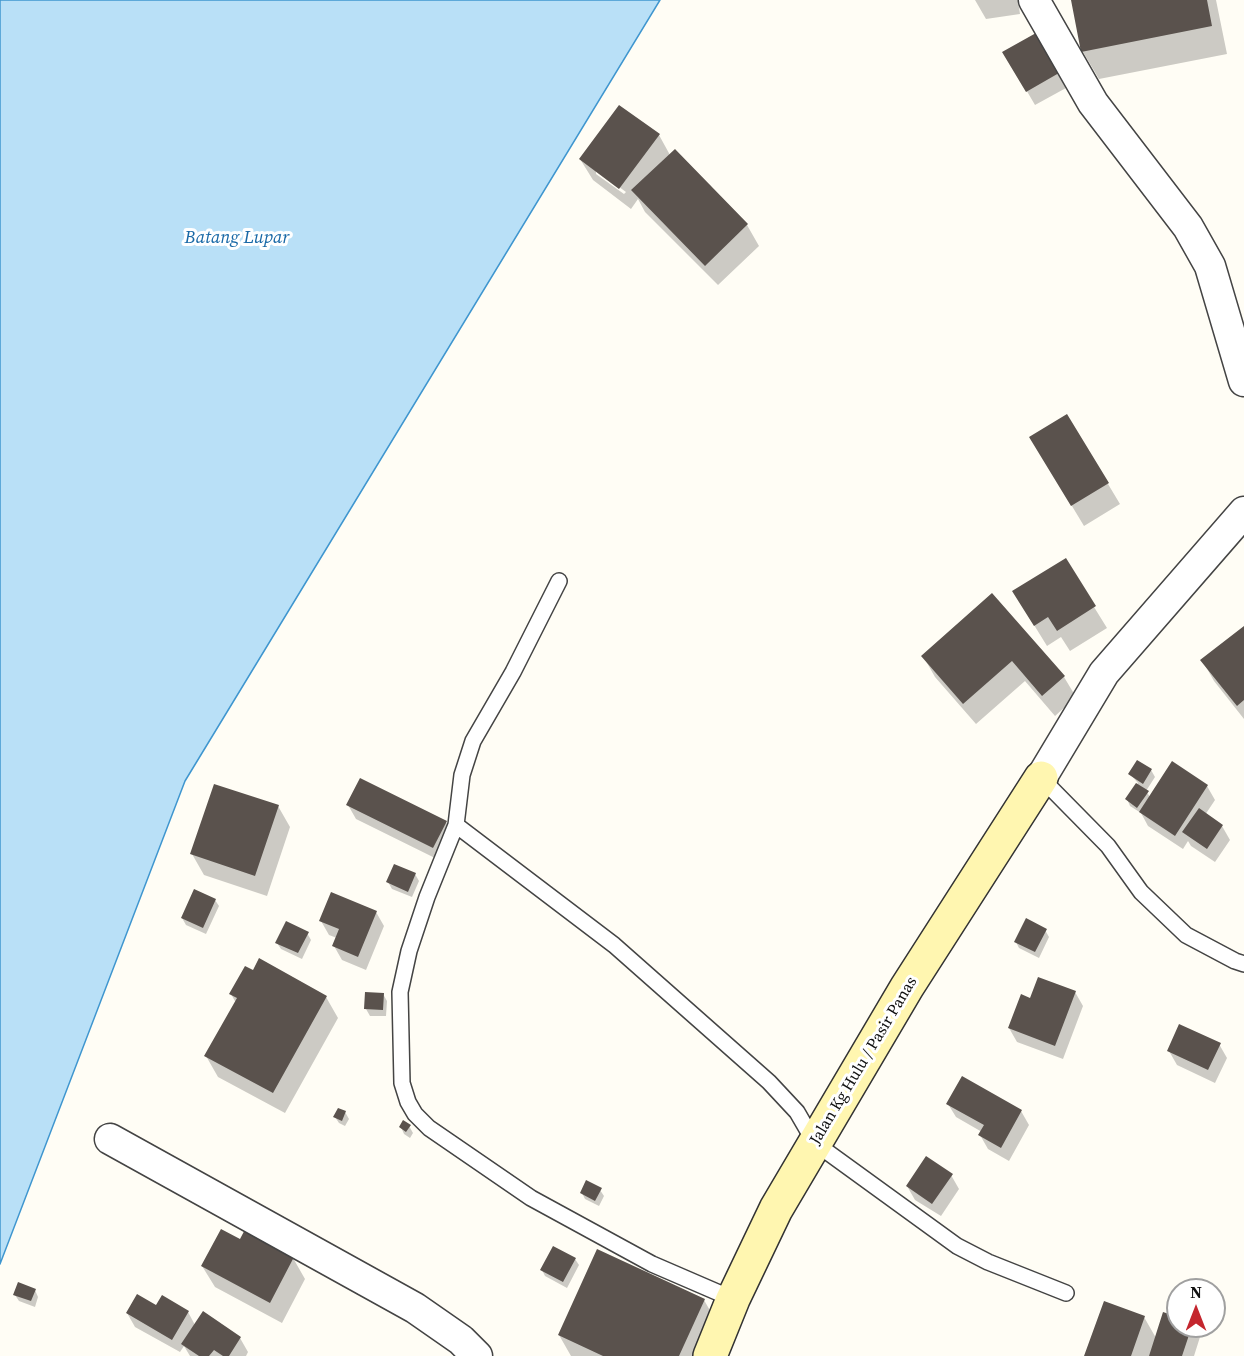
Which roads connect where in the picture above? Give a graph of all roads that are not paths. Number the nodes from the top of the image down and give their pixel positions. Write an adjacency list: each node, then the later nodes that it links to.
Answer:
1 (1034, 0): 2 (street)
2 (1244, 381)
3 (1244, 512): 5 (street)
4 (560, 581): 6 (lane)
5 (1041, 778): 7 (lane); 9 (main road, Jalan Kg Hulu / Pasir Panas)
6 (456, 825): 9 (lane); 11 (lane)
7 (1244, 964)
8 (110, 1139): 12 (street)
9 (815, 1143): 10 (lane); 11 (main road, Jalan Kg Hulu / Pasir Panas)
10 (1066, 1293)
11 (734, 1299): 13 (main road, Jalan Kg Hulu / Pasir Panas)
12 (477, 1356)
13 (710, 1356)

